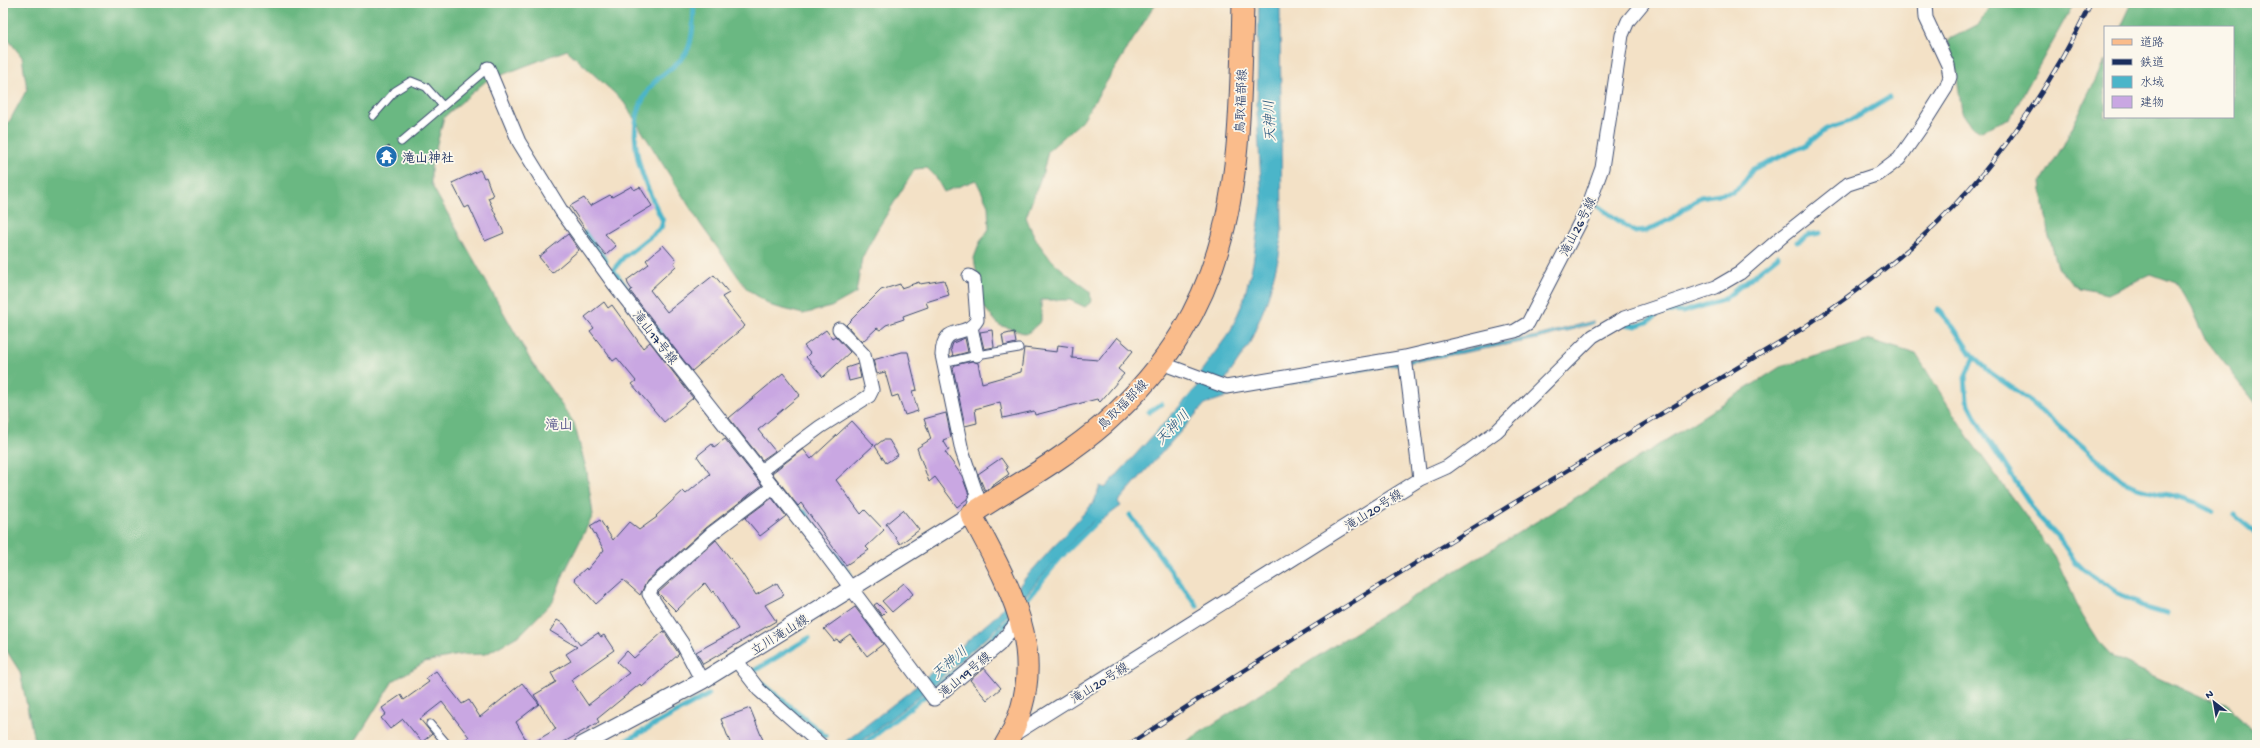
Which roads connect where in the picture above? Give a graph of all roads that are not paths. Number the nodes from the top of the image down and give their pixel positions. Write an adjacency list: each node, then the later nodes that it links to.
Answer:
1 (1243, 3): 14 (main road, 鳥取福部線)
2 (1643, 3): 13 (street, 滝山26号線)
3 (1925, 3): 17 (street, 滝山20号線)
4 (488, 68): 5 (lane); 16 (street, 滝山17号線)
5 (443, 106): 6 (lane); 7 (lane)
6 (373, 116)
7 (401, 142)
8 (969, 276): 9 (street)
9 (971, 327): 12 (street); 15 (street)
10 (838, 329): 16 (street)
11 (1019, 348): 12 (lane)
12 (977, 355): 15 (lane)
13 (1405, 357): 14 (street); 17 (street)
14 (1161, 362): 19 (main road, 鳥取福部線)
15 (943, 363): 19 (street)
16 (761, 471): 18 (street, 滝山17号線)
17 (1420, 479): 25 (street, 滝山20号線)
18 (773, 486): 20 (street, 滝山17号線); 23 (street)
19 (971, 514): 20 (street, 立川滝山線); 21 (main road)
20 (850, 589): 21 (street, 滝山19号線); 22 (street, 立川滝山線)
21 (1020, 615): 25 (main road)
22 (736, 660): 23 (street, 立川滝山線); 28 (street)
23 (702, 681): 27 (street, 立川滝山線)
24 (430, 724): 26 (lane)
25 (1007, 742)
26 (448, 745)
27 (582, 745)
28 (821, 745)

